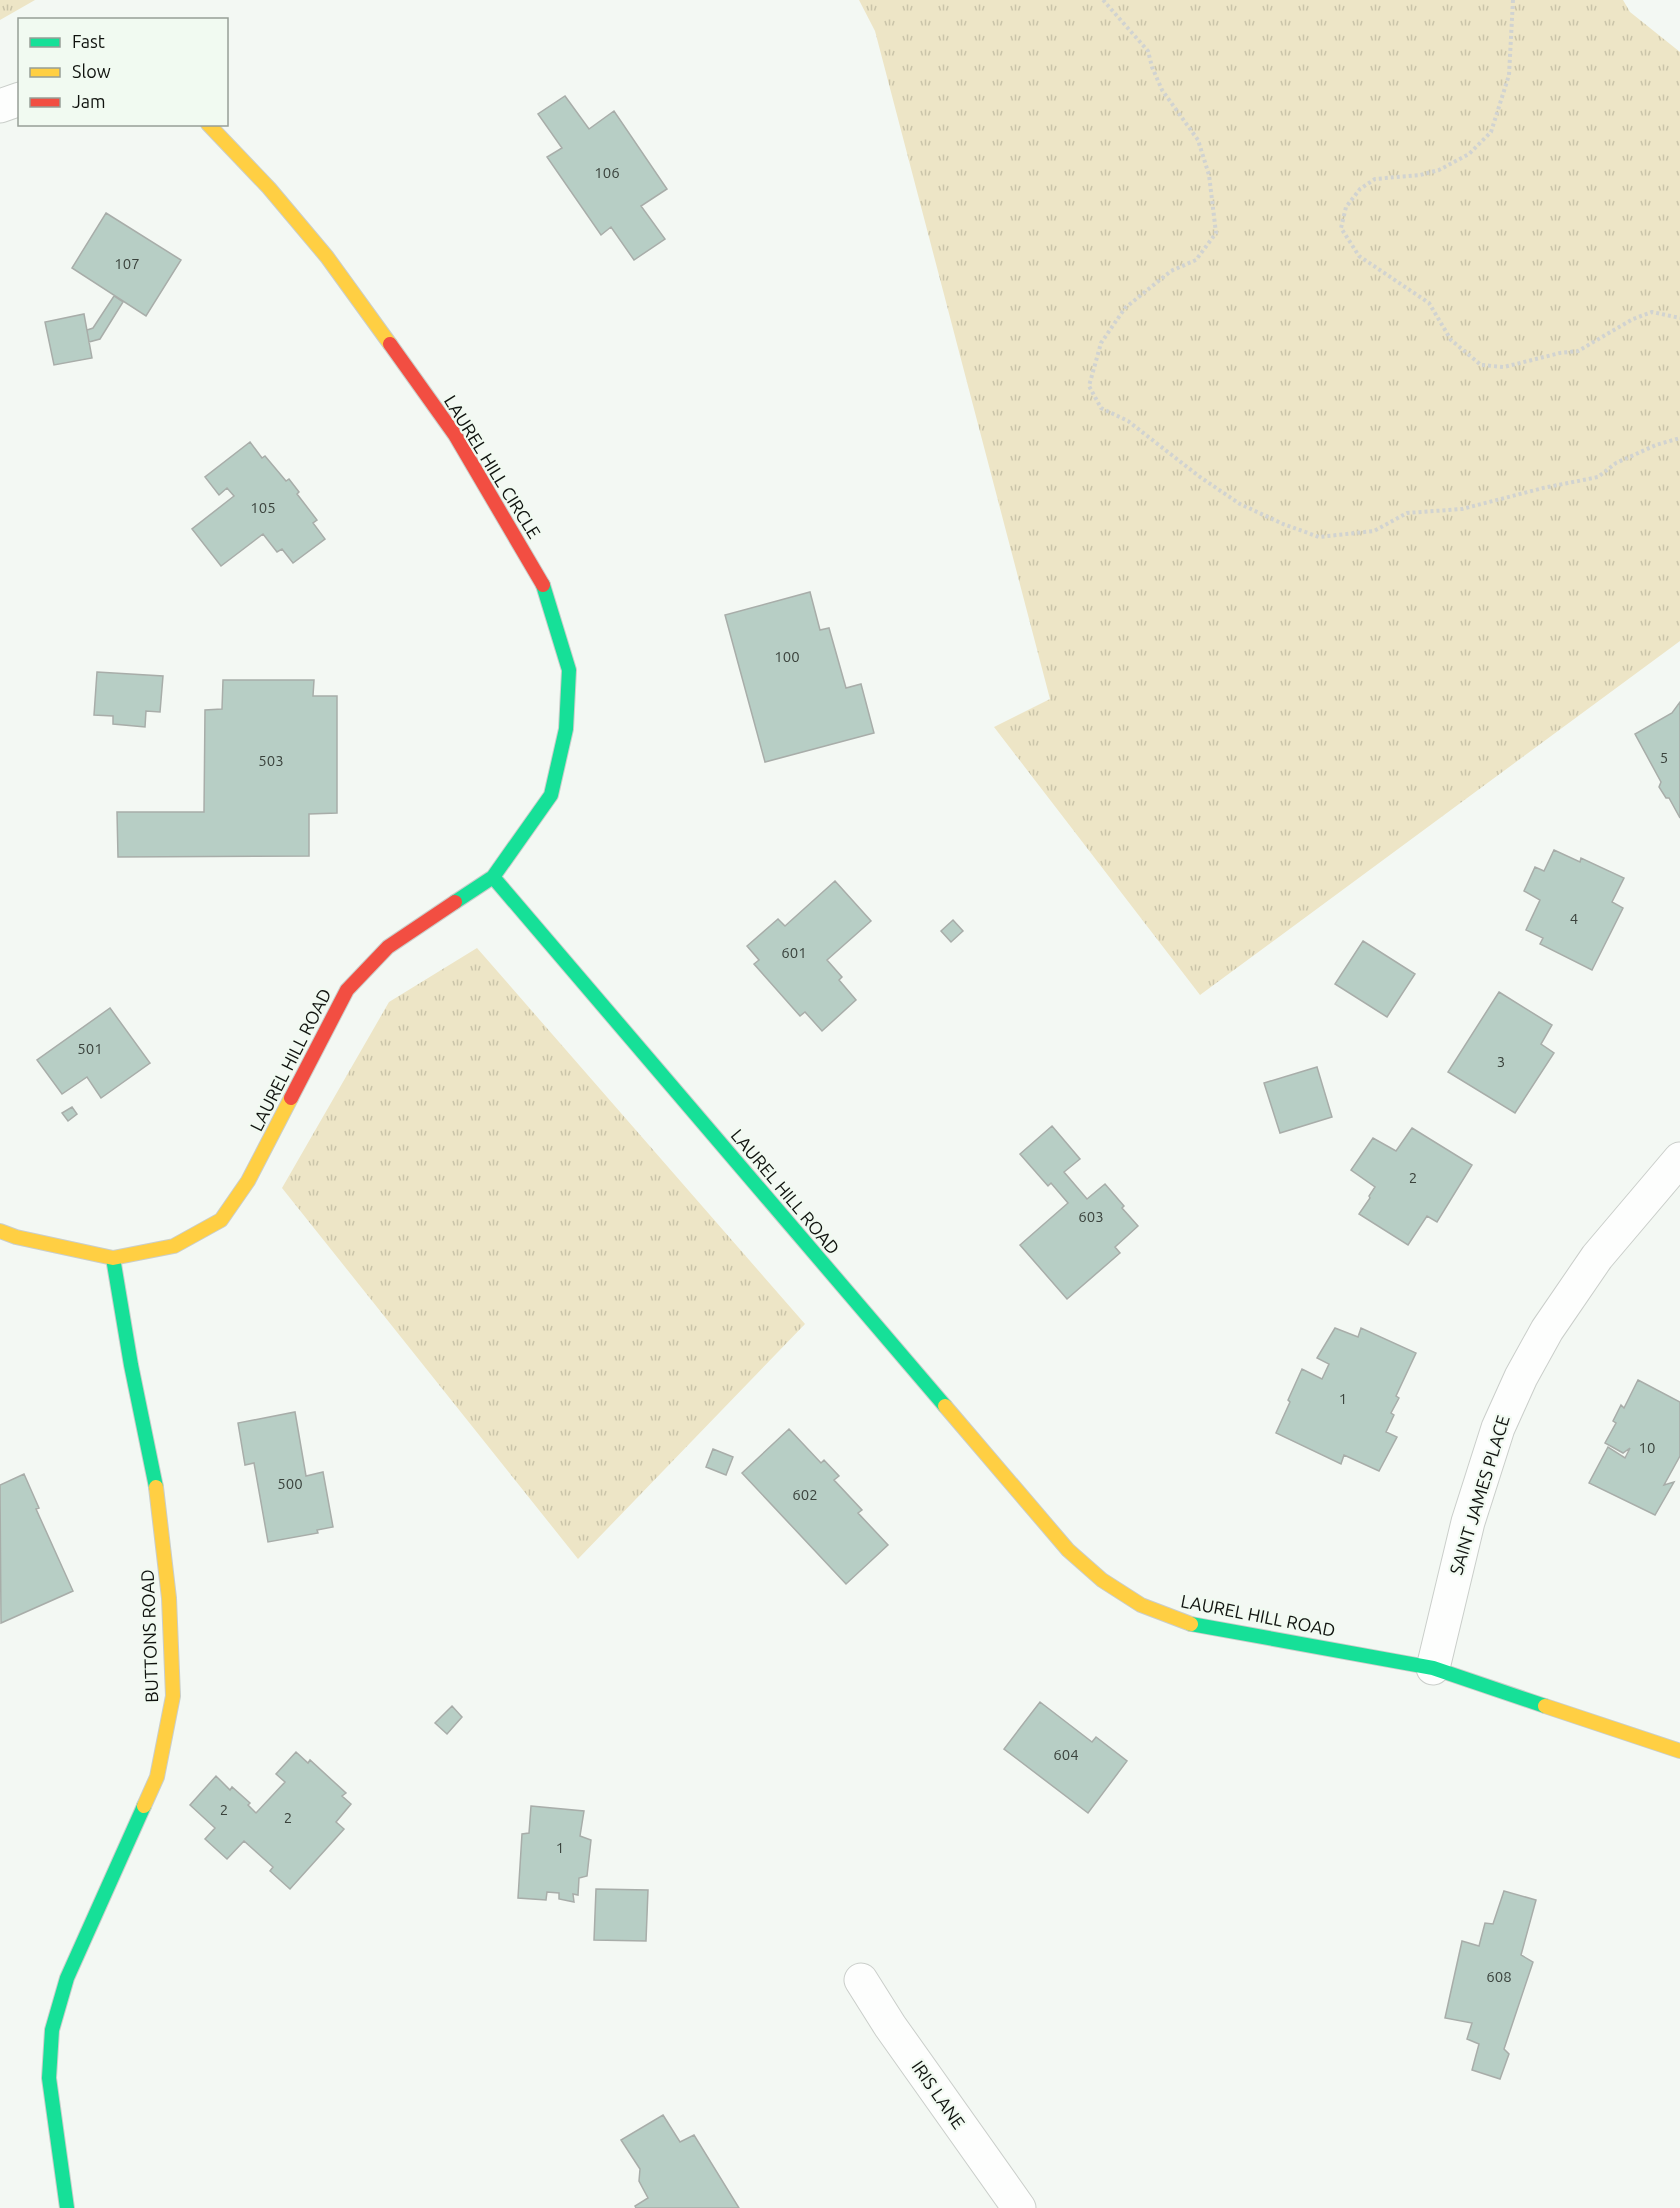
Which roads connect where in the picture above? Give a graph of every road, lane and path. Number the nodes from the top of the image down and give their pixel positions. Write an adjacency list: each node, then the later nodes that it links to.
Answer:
1 (1103, 0): 7 (path)
2 (1513, 0): 6 (path)
3 (18, 100): 4 (street)
4 (0, 106)
5 (210, 126): 8 (street, LAUREL HILL CIRCLE)
6 (1680, 318)
7 (1680, 438)
8 (493, 877): 11 (street, LAUREL HILL ROAD); 12 (street, LAUREL HILL ROAD)
9 (1680, 1160): 12 (street, SAINT JAMES PLACE)
10 (0, 1231): 11 (street, LAUREL HILL ROAD)
11 (113, 1258): 15 (street, BUTTONS ROAD)
12 (1433, 1668): 13 (street, LAUREL HILL ROAD)
13 (1680, 1751)
14 (861, 1980): 16 (street, IRIS LANE)
15 (67, 2208)
16 (1019, 2208)

